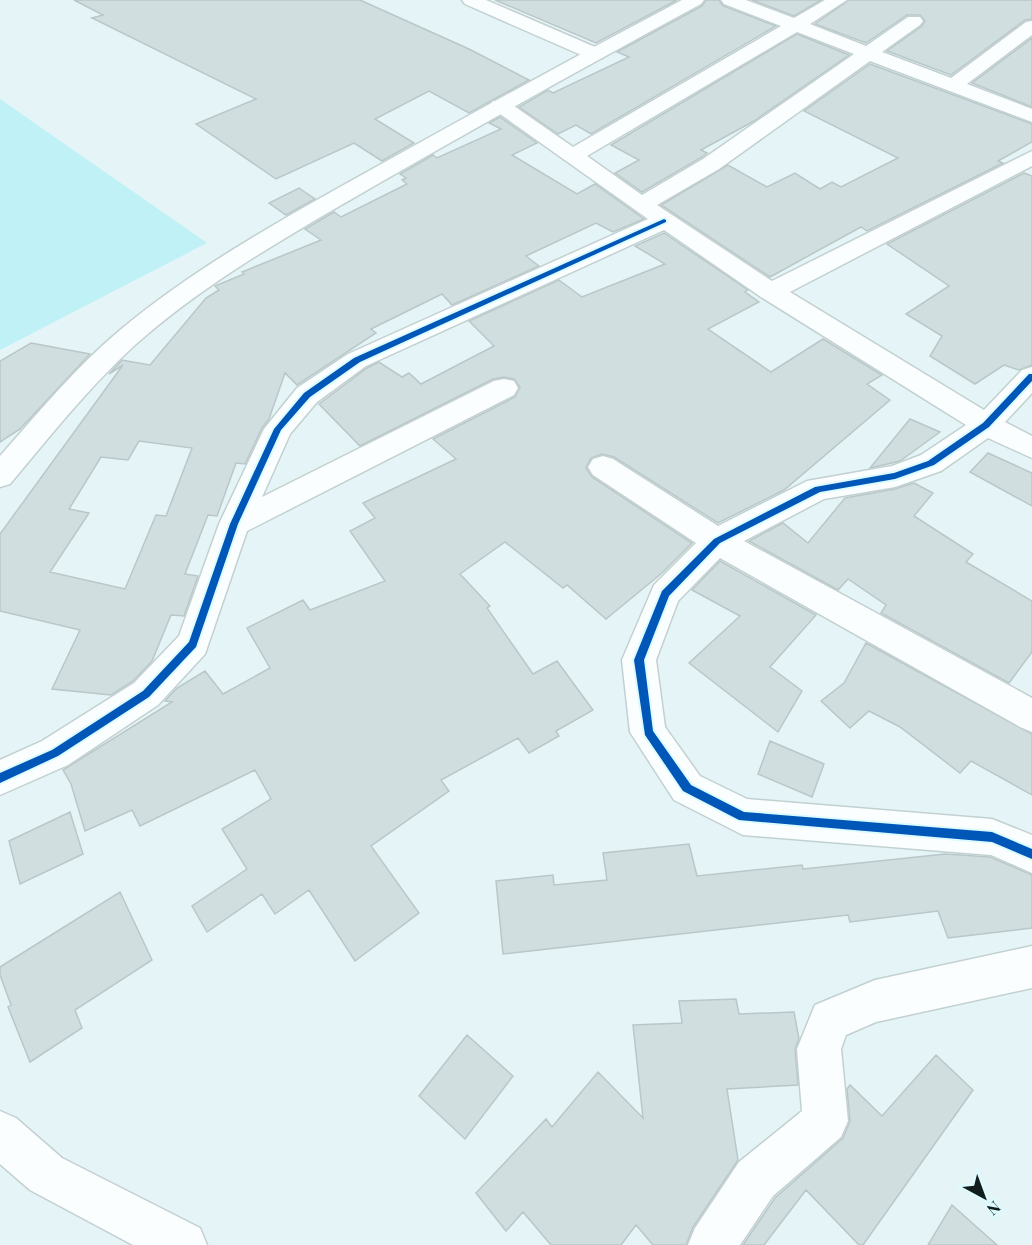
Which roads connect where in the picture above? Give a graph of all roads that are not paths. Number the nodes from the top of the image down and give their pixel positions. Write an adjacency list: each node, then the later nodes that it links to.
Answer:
1 (471, 0): 9 (street)
2 (695, 0): 9 (street)
3 (730, 0): 6 (street)
4 (838, 0): 6 (street)
5 (914, 21): 8 (street)
6 (796, 24): 8 (street); 13 (street)
7 (1032, 26): 10 (street)
8 (869, 52): 10 (street); 15 (street)
9 (595, 54): 11 (street)
10 (954, 85): 12 (street)
11 (500, 105): 13 (street); 22 (street)
12 (1032, 116)
13 (572, 156): 15 (street)
14 (1032, 157): 16 (street)
15 (652, 213): 16 (street); 23 (street)
16 (770, 292): 19 (street)
17 (1032, 376): 19 (street)
18 (504, 388): 23 (street)
19 (986, 426): 20 (street); 24 (street)
20 (1032, 448)
21 (603, 467): 24 (street)
22 (2, 471)
23 (234, 524): 26 (street)
24 (717, 541): 25 (street); 27 (street)
25 (1032, 716)
26 (0, 778)
27 (1032, 854)
28 (1032, 967): 31 (street)
29 (0, 1134): 30 (street)
30 (183, 1245)
31 (712, 1245)

